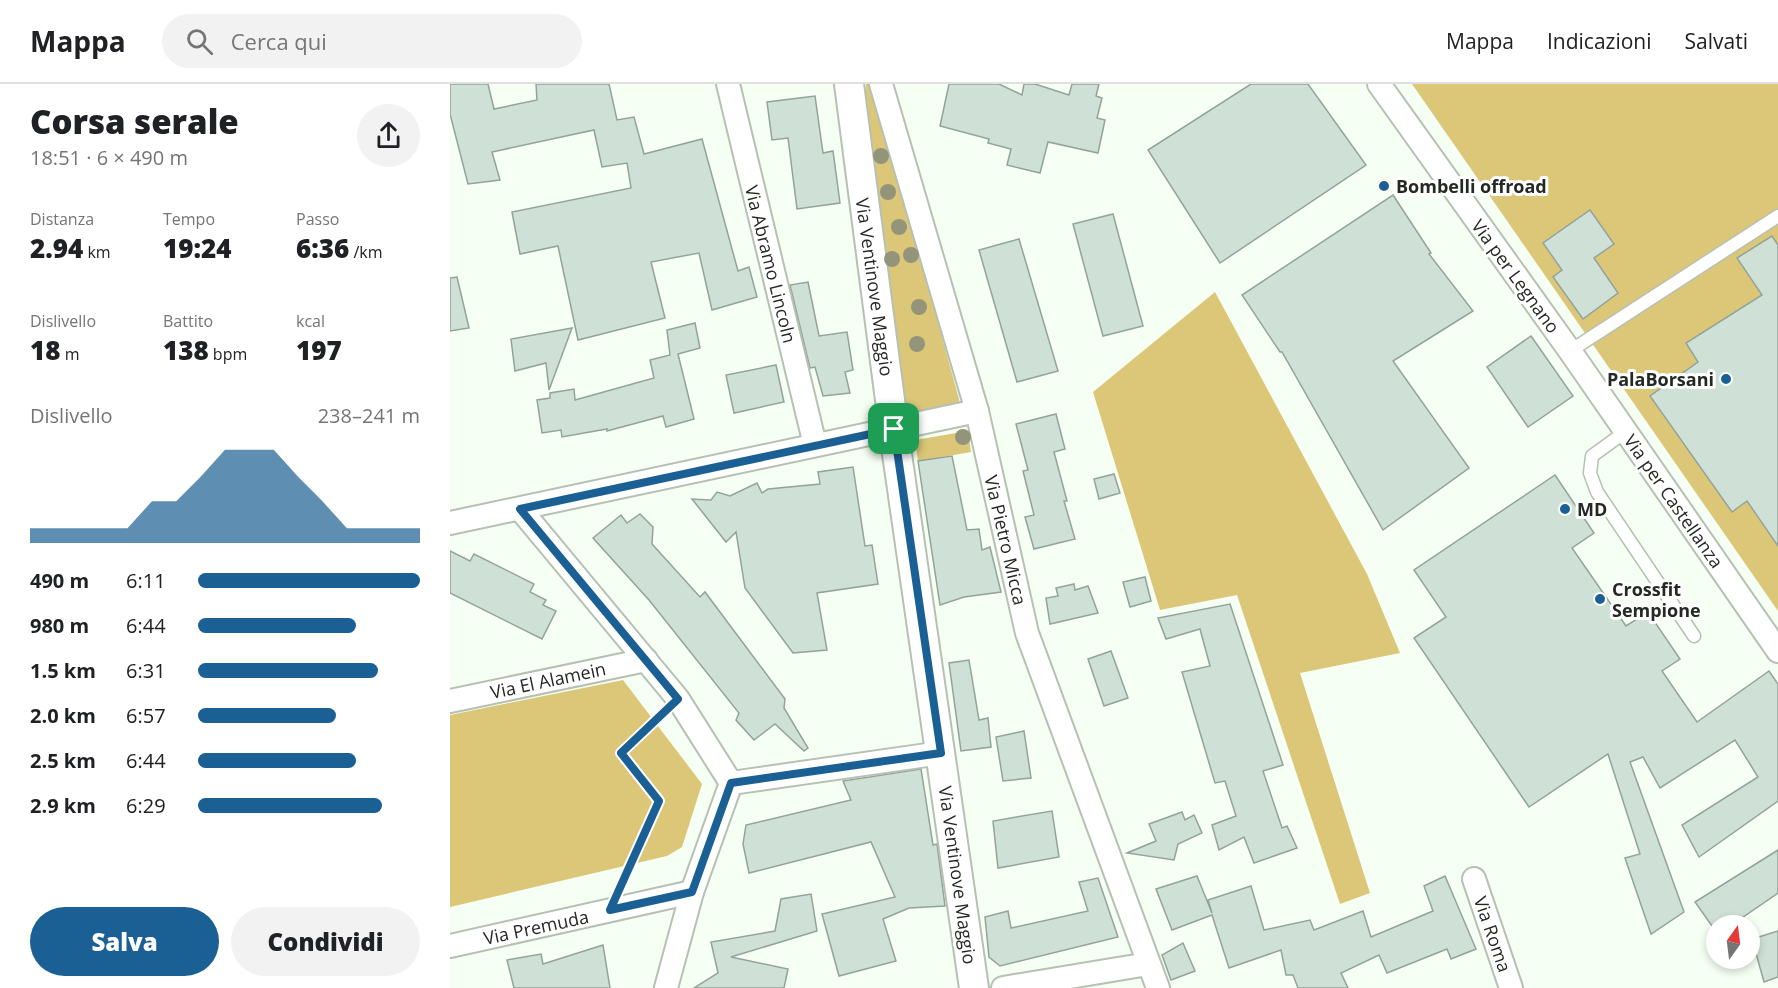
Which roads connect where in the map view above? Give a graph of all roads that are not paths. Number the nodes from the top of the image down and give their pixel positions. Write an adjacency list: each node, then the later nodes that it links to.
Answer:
1 (728, 84): 10 (street, Via Abramo Lincoln)
2 (849, 84): 8 (street, Via Ventinove Maggio)
3 (881, 84): 7 (street, Via Pietro Micca)
4 (1379, 84): 6 (street, Via per Legnano)
5 (1778, 216): 6 (lane)
6 (1570, 351): 9 (street, Via per Castellanza)
7 (976, 411): 8 (street); 22 (street, Via Pietro Micca)
8 (894, 429): 10 (street); 17 (street, Via Ventinove Maggio)
9 (1625, 432): 13 (lane); 14 (street, Via per Castellanza)
10 (815, 445): 11 (street)
11 (520, 509): 12 (street); 15 (street)
12 (450, 523)
13 (1694, 636)
14 (1778, 651)
15 (646, 660): 16 (street, Via El Alamein); 18 (street)
16 (450, 701)
17 (941, 753): 18 (street); 24 (street, Via Ventinove Maggio)
18 (731, 783): 20 (street)
19 (1474, 879): 27 (street, Via Roma)
20 (692, 892): 21 (street, Via Premuda); 23 (street)
21 (450, 946)
22 (1148, 964): 25 (street); 26 (street, Via Pietro Micca)
23 (666, 988)
24 (974, 988)
25 (1003, 988)
26 (1158, 988)
27 (1511, 988)

